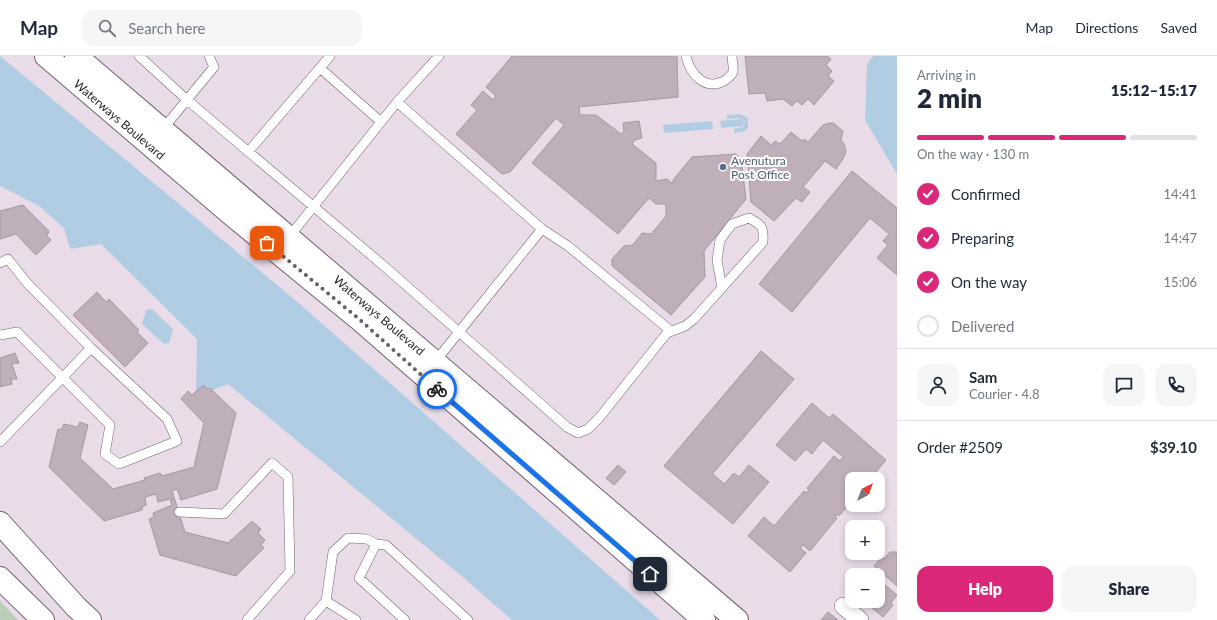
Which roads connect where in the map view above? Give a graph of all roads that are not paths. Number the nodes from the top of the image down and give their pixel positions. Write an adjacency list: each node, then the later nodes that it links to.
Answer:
1 (46, 56): 13 (street, Waterways Boulevard)
2 (76, 56): 13 (street, Waterways Boulevard)
3 (139, 56): 10 (lane)
4 (209, 56): 10 (lane)
5 (330, 56): 9 (lane)
6 (439, 56): 11 (lane)
7 (686, 56): 8 (lane)
8 (732, 56)
9 (320, 68): 12 (lane); 14 (lane)
10 (186, 99): 13 (lane); 14 (lane)
11 (397, 102): 12 (lane); 16 (lane)
12 (381, 122): 15 (lane)
13 (156, 138): 17 (street, Waterways Boulevard); 24 (street, Waterways Boulevard)
14 (248, 152): 15 (lane)
15 (312, 206): 17 (lane); 20 (lane)
16 (542, 229): 20 (lane); 21 (lane)
17 (289, 237): 24 (street, Waterways Boulevard)
18 (0, 262): 23 (lane)
19 (722, 288): 19 (lane); 21 (lane)
20 (459, 331): 21 (lane); 24 (lane)
21 (671, 332)
22 (0, 335): 25 (lane)
23 (91, 348): 25 (lane); 25 (lane)
24 (429, 369): 40 (street, Waterways Boulevard); 41 (street, Waterways Boulevard)
25 (62, 379): 26 (lane)
26 (0, 442)
27 (178, 512): 35 (lane)
28 (0, 523): 34 (street)
29 (376, 544): 31 (lane); 38 (lane); 39 (lane)
30 (0, 578): 33 (street)
31 (326, 601): 36 (lane); 37 (lane)
32 (843, 606): 42 (street)
33 (43, 620)
34 (90, 620)
35 (247, 620)
36 (309, 620)
37 (356, 620)
38 (405, 620)
39 (468, 620)
40 (704, 620)
41 (737, 620)
42 (860, 620)

